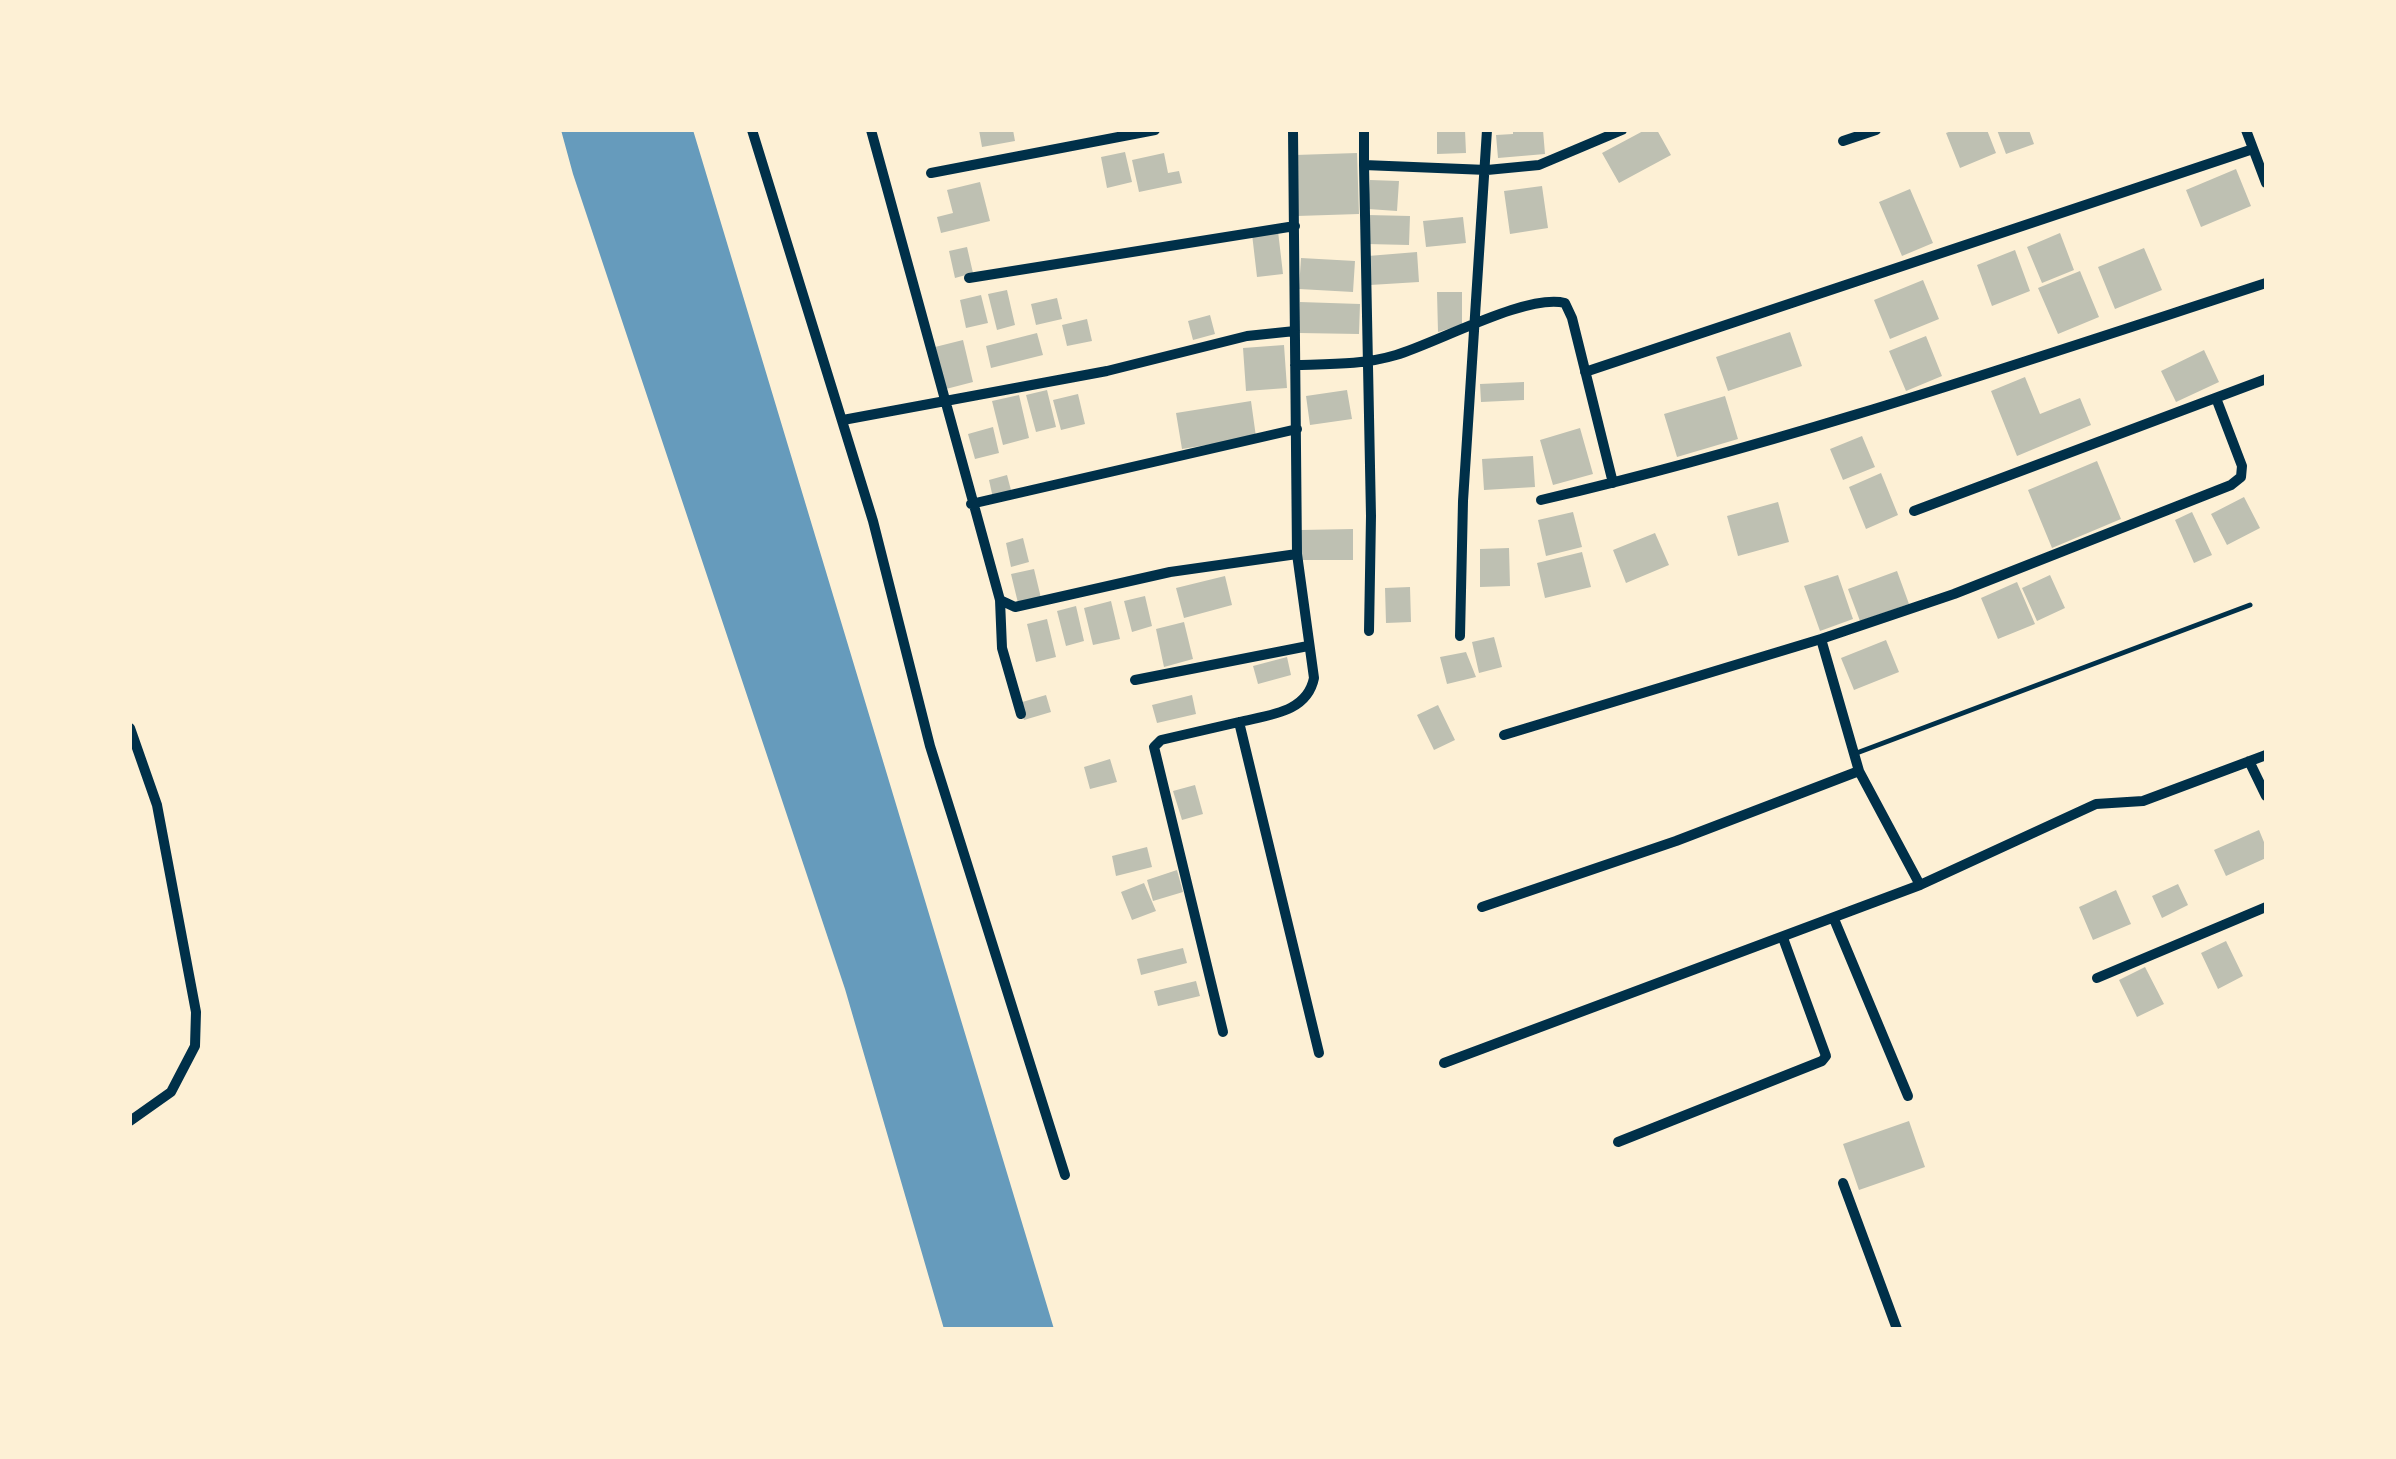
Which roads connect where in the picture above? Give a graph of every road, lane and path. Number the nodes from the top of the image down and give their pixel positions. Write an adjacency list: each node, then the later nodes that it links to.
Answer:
1 (752, 130): 27 (street)
2 (871, 130): 26 (street)
3 (1155, 130): 14 (street)
4 (1293, 130): 16 (street)
5 (1364, 130): 12 (street)
6 (1487, 130): 13 (street)
7 (1622, 130): 13 (street)
8 (1876, 130): 10 (street)
9 (2246, 130): 11 (street)
10 (1843, 141)
11 (2253, 149): 15 (street); 23 (street)
12 (1364, 165): 13 (street); 21 (street)
13 (1487, 170): 19 (street)
14 (931, 173)
15 (2266, 183)
16 (1295, 226): 17 (street); 20 (street)
17 (969, 278)
18 (2266, 283): 29 (street)
19 (1474, 324): 21 (street); 23 (street); 37 (street)
20 (1295, 331): 22 (street); 26 (street)
21 (1366, 362): 22 (street); 36 (street)
22 (1295, 365): 28 (street)
23 (1585, 372): 29 (street)
24 (2266, 378): 25 (street)
25 (2216, 398): 32 (street); 38 (street)
26 (943, 400): 27 (street); 31 (street)
27 (842, 420): 62 (street)
28 (1297, 429): 31 (street); 33 (street)
29 (1613, 483): 30 (street)
30 (1540, 500)
31 (972, 504): 34 (street)
32 (1914, 511)
33 (1296, 554): 34 (street); 39 (street)
34 (1000, 600): 41 (street)
35 (2250, 605): 45 (lane)
36 (1368, 631)
37 (1460, 636)
38 (1820, 639): 44 (street); 45 (street)
39 (1308, 646): 40 (street); 42 (street)
40 (1135, 680)
41 (1021, 714)
42 (1239, 722): 56 (street); 57 (street)
43 (130, 728): 60 (street)
44 (1504, 735)
45 (1854, 754): 48 (street)
46 (2266, 755): 47 (street)
47 (2249, 761): 49 (street); 50 (street)
48 (1859, 772): 50 (street); 51 (street)
49 (2266, 796)
50 (1920, 885): 53 (street)
51 (1482, 906)
52 (2266, 907): 55 (street)
53 (1834, 919): 54 (street); 59 (street)
54 (1783, 938): 58 (street); 61 (street)
55 (2098, 978)
56 (1223, 1032)
57 (1320, 1052)
58 (1444, 1063)
59 (1908, 1096)
60 (130, 1122)
61 (1618, 1142)
62 (1066, 1174)
63 (1844, 1183): 64 (street)
64 (1897, 1329)

